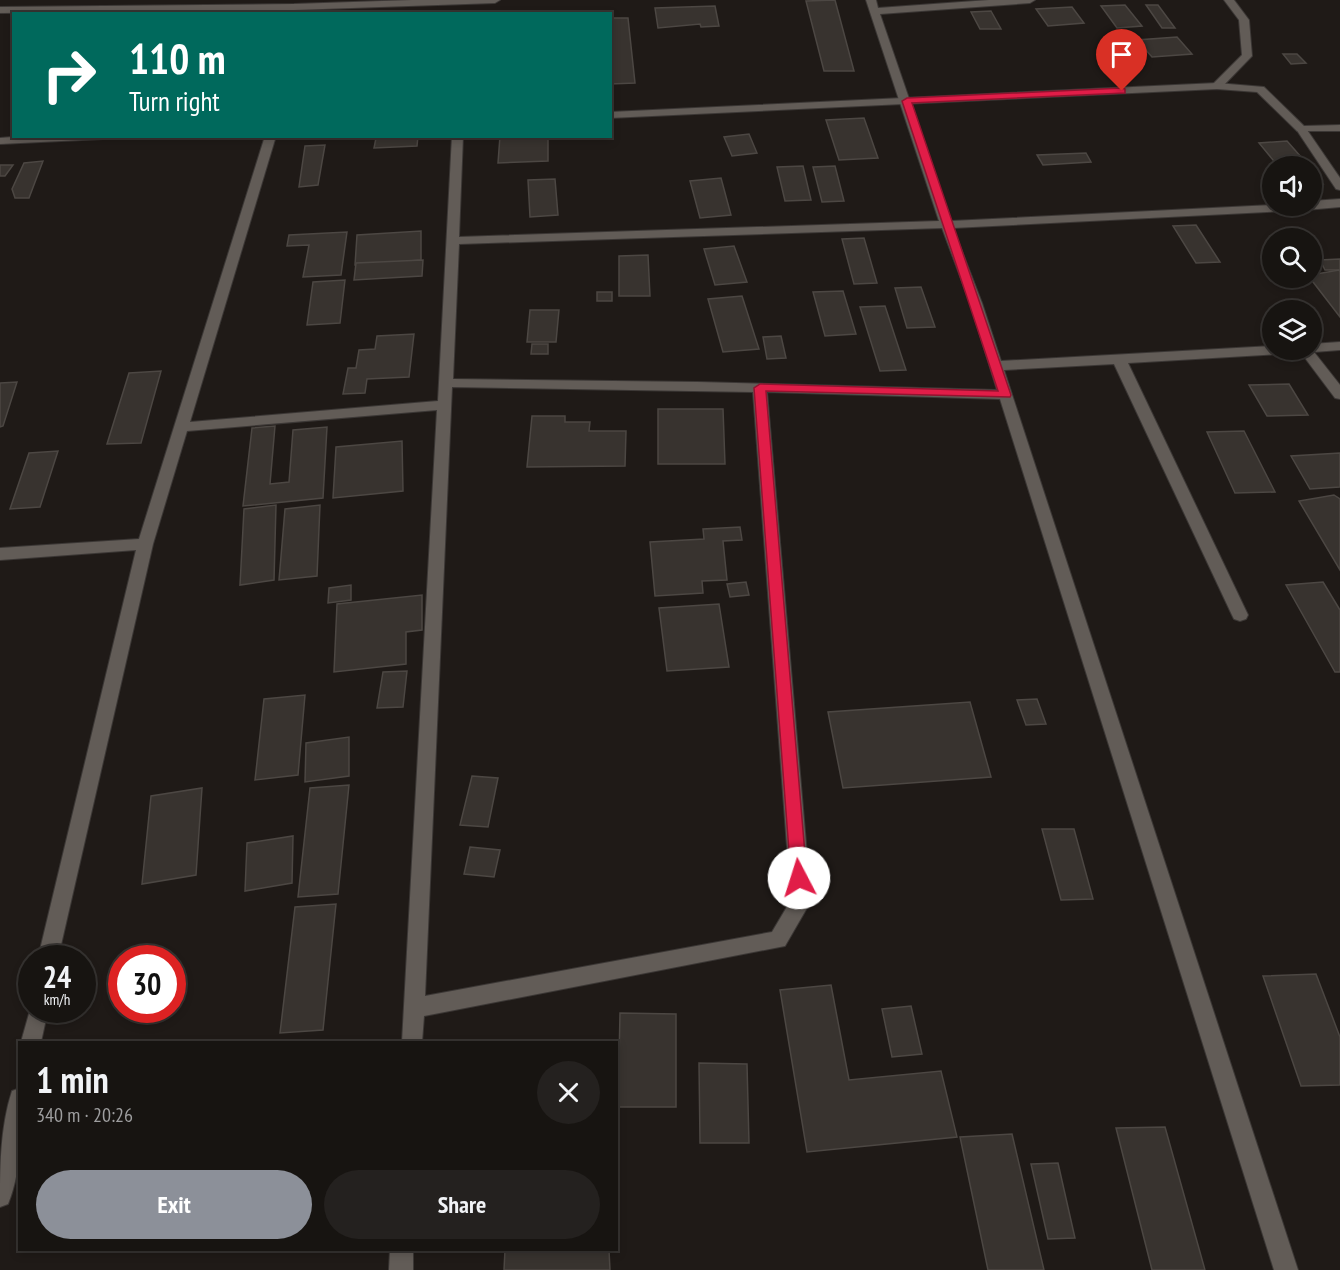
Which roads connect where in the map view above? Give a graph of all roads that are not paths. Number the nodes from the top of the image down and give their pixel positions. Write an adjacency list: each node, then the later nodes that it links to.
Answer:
1 (495, 0): 4 (street)
2 (1030, 0): 6 (street)
3 (1230, 0): 9 (street)
4 (463, 1): 7 (street)
5 (13, 5): 7 (street); 8 (street)
6 (873, 6): 10 (street)
7 (294, 7)
8 (0, 10)
9 (1217, 86): 10 (street); 13 (street)
10 (907, 101): 11 (street); 22 (street)
11 (612, 115)
12 (1340, 128): 13 (street)
13 (1301, 129): 18 (street)
14 (62, 138): 17 (street)
15 (270, 138): 35 (street)
16 (458, 138): 23 (street)
17 (0, 141)
18 (1340, 188)
19 (1340, 203): 20 (street)
20 (1322, 204)
21 (1262, 209): 22 (street)
22 (946, 224): 23 (street); 29 (street)
23 (452, 241): 30 (street)
24 (1340, 346): 25 (street)
25 (1322, 347)
26 (1262, 351): 27 (street)
27 (1119, 359): 29 (street); 38 (street)
28 (1314, 360): 33 (street)
29 (996, 366): 32 (street)
30 (445, 383): 31 (street); 34 (street)
31 (760, 388): 32 (street); 40 (street)
32 (1005, 395): 48 (street)
33 (1340, 395)
34 (444, 405): 35 (street); 40 (street)
35 (181, 427): 36 (street)
36 (145, 544): 37 (street); 39 (street)
37 (0, 554)
38 (1240, 615)
39 (51, 945)
40 (414, 1008): 43 (street)
41 (35, 1023): 42 (street)
42 (31, 1041)
43 (412, 1041)
44 (18, 1110): 45 (street)
45 (0, 1196)
46 (402, 1251): 47 (street)
47 (401, 1270)
48 (1286, 1270)

